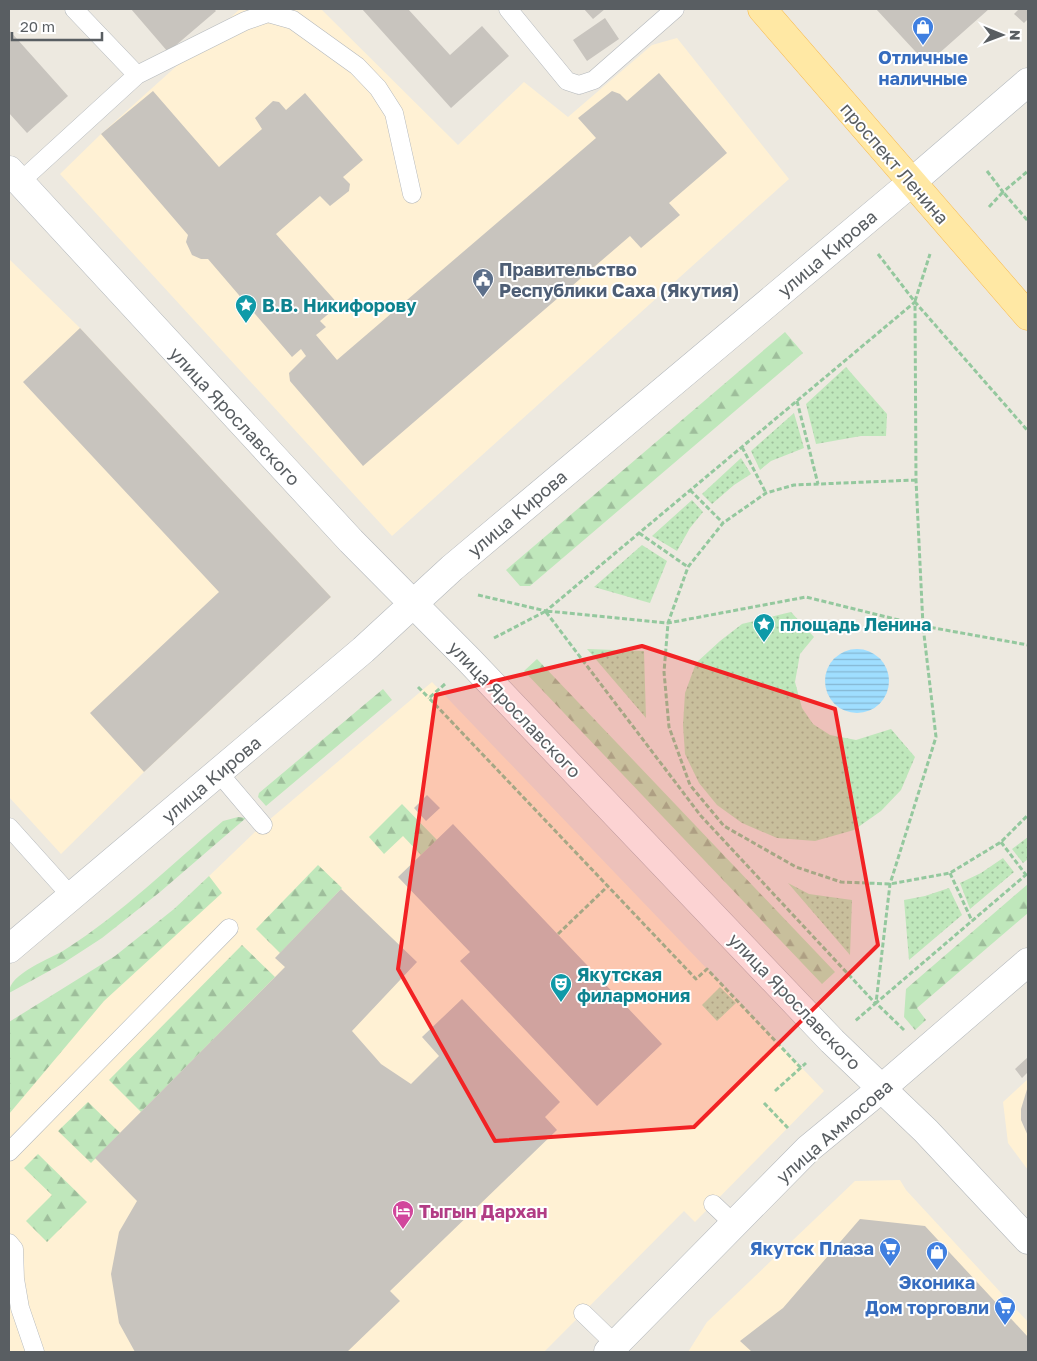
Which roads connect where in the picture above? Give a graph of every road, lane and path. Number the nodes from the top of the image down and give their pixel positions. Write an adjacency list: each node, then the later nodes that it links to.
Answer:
1 (74, 9): 5 (lane)
2 (508, 9): 3 (lane)
3 (675, 9)
4 (762, 9): 10 (main road, проспект Ленина)
5 (137, 74): 9 (lane); 12 (lane)
6 (1028, 82): 10 (street, улица Кирова)
7 (988, 171): 11 (path)
8 (1028, 171): 11 (path)
9 (15, 176): 30 (street, улица Ярославского)
10 (912, 182): 18 (main road, проспект Ленина); 30 (street, улица Кирова)
11 (1003, 192): 13 (path); 14 (path)
12 (412, 194)
13 (989, 207)
14 (1028, 220)
15 (878, 254): 17 (path)
16 (930, 254): 17 (path)
17 (915, 302): 19 (path); 20 (path); 22 (path)
18 (1028, 316)
19 (797, 401): 21 (path); 23 (path)
20 (1028, 431)
21 (742, 447): 24 (path); 25 (path)
22 (916, 480): 23 (path); 33 (path)
23 (818, 484): 25 (path)
24 (690, 490): 26 (path); 27 (path)
25 (766, 492): 26 (path)
26 (723, 523): 28 (path)
27 (639, 533): 28 (path); 31 (path)
28 (688, 567): 32 (path)
29 (478, 595): 31 (path)
30 (413, 604): 39 (street, улица Кирова); 59 (street, улица Ярославского)
31 (546, 611): 32 (path); 34 (path); 54 (path)
32 (668, 623): 33 (path); 46 (path)
33 (922, 626): 35 (path); 46 (path)
34 (494, 638)
35 (1028, 645)
36 (445, 684): 38 (path)
37 (418, 687): 38 (path)
38 (429, 698): 47 (path)
39 (218, 772): 41 (lane); 48 (street, улица Кирова)
40 (1028, 815): 43 (path)
41 (263, 825)
42 (9, 827): 48 (lane)
43 (1001, 842): 44 (path); 45 (path)
44 (950, 873): 46 (path); 49 (path)
45 (1027, 874): 49 (path)
46 (890, 884): 54 (path)
47 (608, 886): 51 (path); 58 (path)
48 (71, 896): 52 (street, улица Кирова)
49 (972, 921): 54 (path)
50 (229, 928): 63 (lane)
51 (558, 934)
52 (9, 949)
53 (1028, 962): 59 (street, улица Аммосова)
54 (876, 1003): 55 (path); 56 (path)
55 (855, 1021)
56 (909, 1034)
57 (806, 1063): 58 (path)
58 (801, 1068): 60 (path)
59 (882, 1088): 65 (street, улица Аммосова); 66 (street, улица Ярославского)
60 (775, 1091)
61 (764, 1102): 62 (path)
62 (790, 1130)
63 (9, 1152)
64 (713, 1204): 65 (lane)
65 (734, 1224): 69 (street, улица Аммосова)
66 (1028, 1240)
67 (9, 1243): 70 (lane)
68 (583, 1313): 69 (lane)
69 (612, 1348)
70 (35, 1352)

